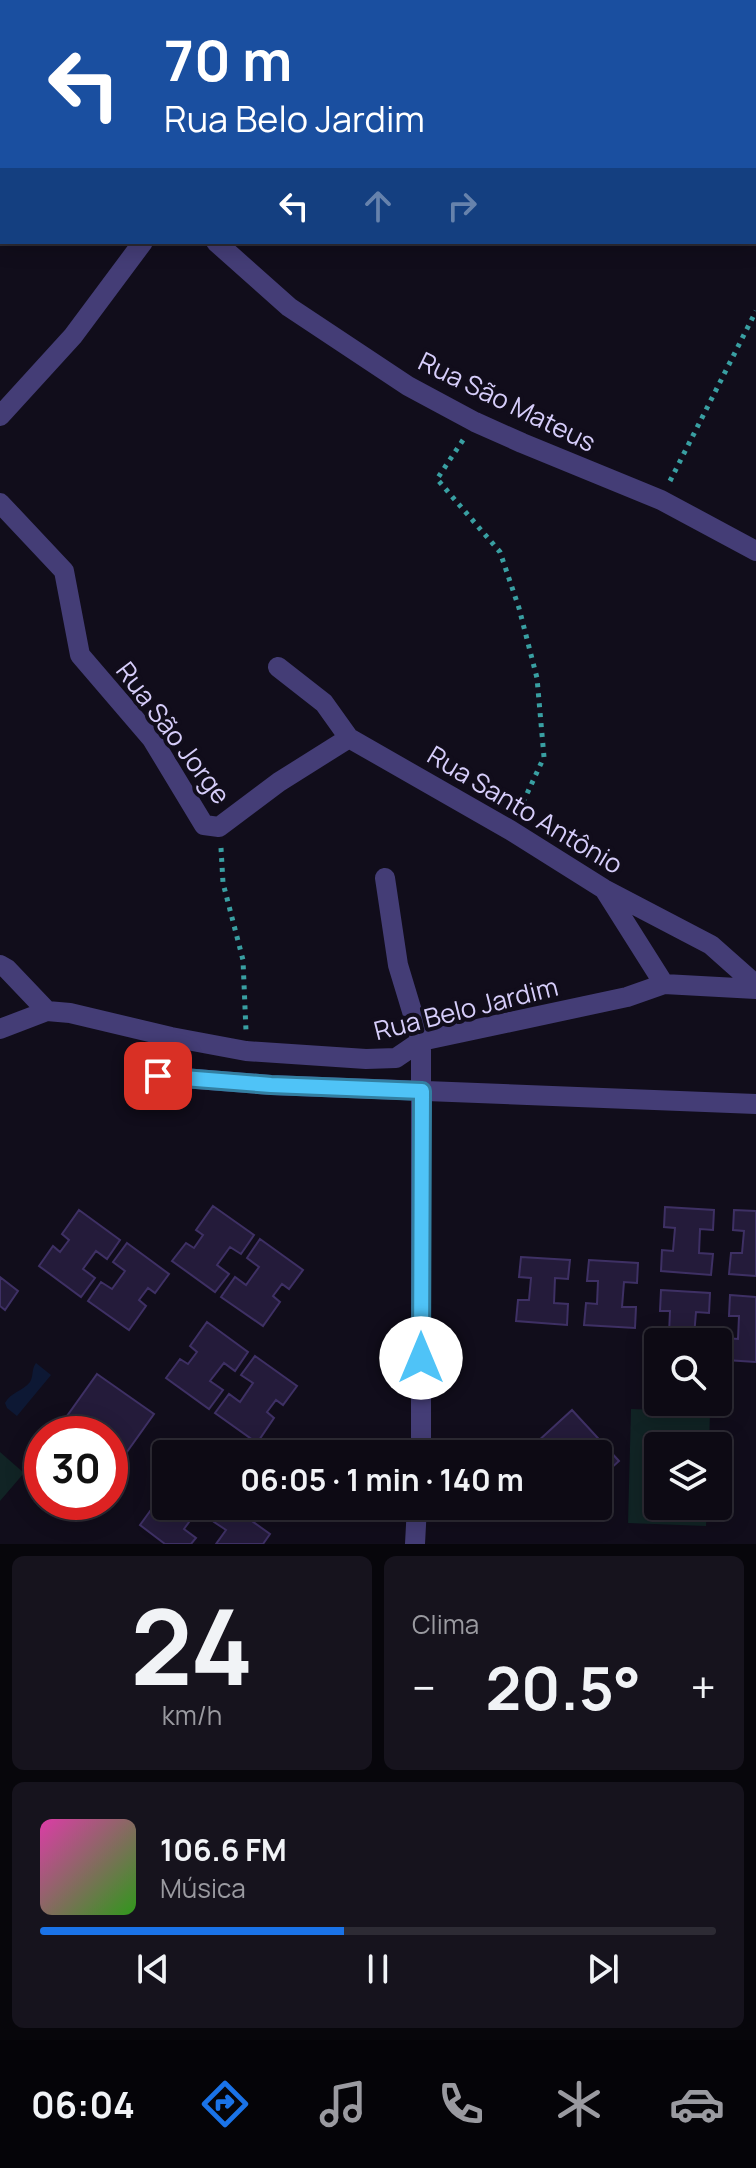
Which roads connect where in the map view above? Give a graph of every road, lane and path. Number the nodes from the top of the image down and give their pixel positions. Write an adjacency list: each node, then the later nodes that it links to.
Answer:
1 (142, 244): 4 (street)
2 (218, 244): 5 (street, Rua São Mateus)
3 (756, 311): 6 (path)
4 (0, 416)
5 (475, 422): 6 (street, Rua São Mateus); 12 (path)
6 (661, 500): 8 (street, Rua São Mateus)
7 (0, 503): 11 (street, Rua São Jorge)
8 (756, 551)
9 (278, 667): 10 (street, Rua Santo Antônio)
10 (349, 738): 11 (street); 12 (street, Rua Santo Antônio)
11 (219, 827): 21 (path)
12 (510, 830): 14 (street, Rua Santo Antônio)
13 (385, 878): 20 (street)
14 (604, 889): 16 (street); 17 (street, Rua Santo Antônio)
15 (0, 965): 18 (street)
16 (664, 984): 17 (street, Rua Belo Jardim); 20 (street, Rua Belo Jardim)
17 (756, 987)
18 (47, 1011): 19 (street, Rua Belo Jardim); 21 (street, Rua Belo Jardim)
19 (0, 1029)
20 (421, 1041): 21 (street, Rua Belo Jardim); 24 (street)
21 (246, 1051)
22 (158, 1076): 24 (street)
23 (756, 1090): 25 (street)
24 (422, 1091): 25 (street); 26 (street)
25 (756, 1104)
26 (421, 1440)
27 (416, 1520): 28 (street)
28 (415, 1544)

